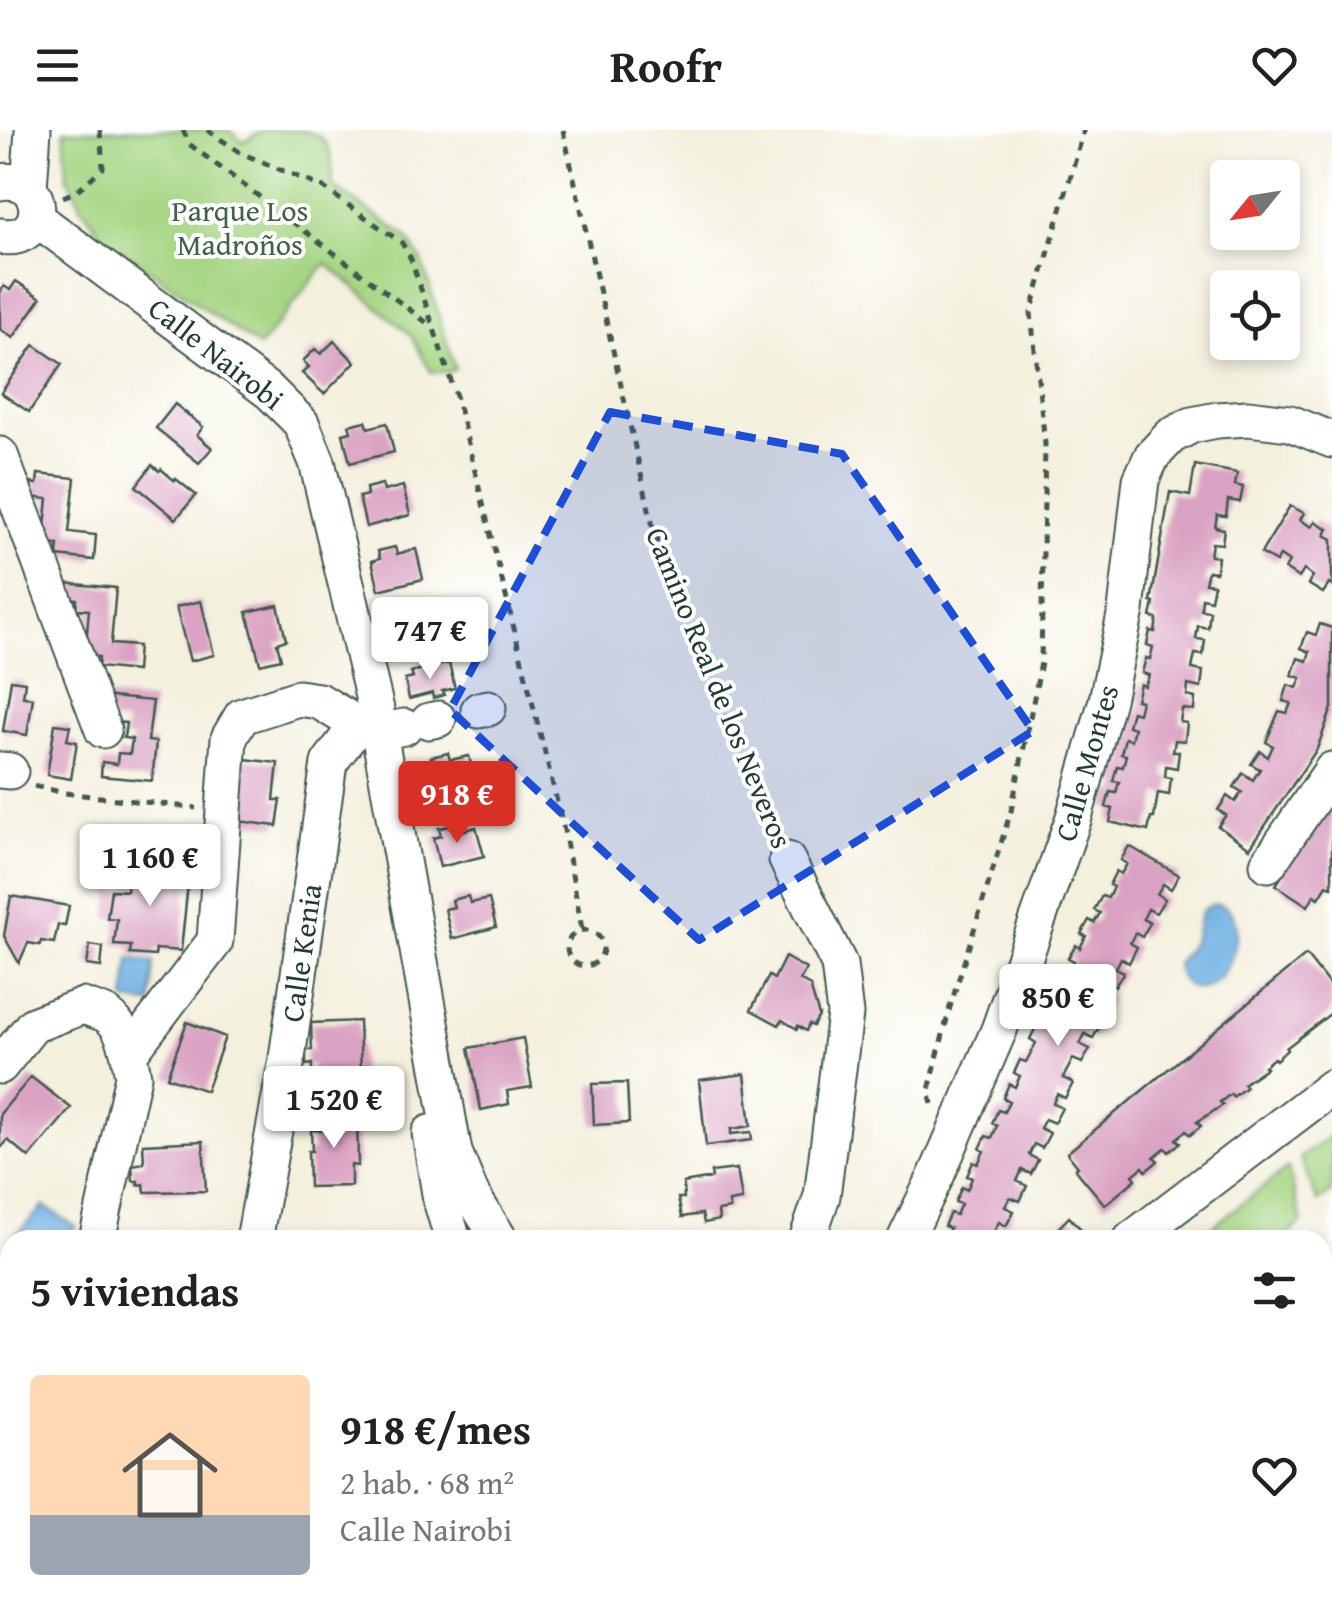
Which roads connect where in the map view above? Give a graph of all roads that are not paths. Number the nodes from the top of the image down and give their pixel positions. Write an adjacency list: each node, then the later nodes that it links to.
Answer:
1 (33, 130): 2 (street)
2 (21, 211): 5 (street, Calle Nairobi)
3 (1332, 440): 19 (street, Calle Montes)
4 (0, 455): 6 (street)
5 (435, 716): 10 (street); 13 (street, Calle Nairobi); 15 (street, Calle Kenia)
6 (103, 730)
7 (1332, 770): 9 (street)
8 (788, 860): 18 (street, Camino Real de los Neveros)
9 (1268, 864)
10 (129, 1054): 11 (street); 14 (street)
11 (0, 1066)
12 (1332, 1087): 20 (street)
13 (456, 1197): 16 (street); 17 (street, Calle Nairobi)
14 (99, 1230)
15 (256, 1230)
16 (453, 1230)
17 (490, 1230)
18 (810, 1230)
19 (911, 1230)
20 (1144, 1230)

